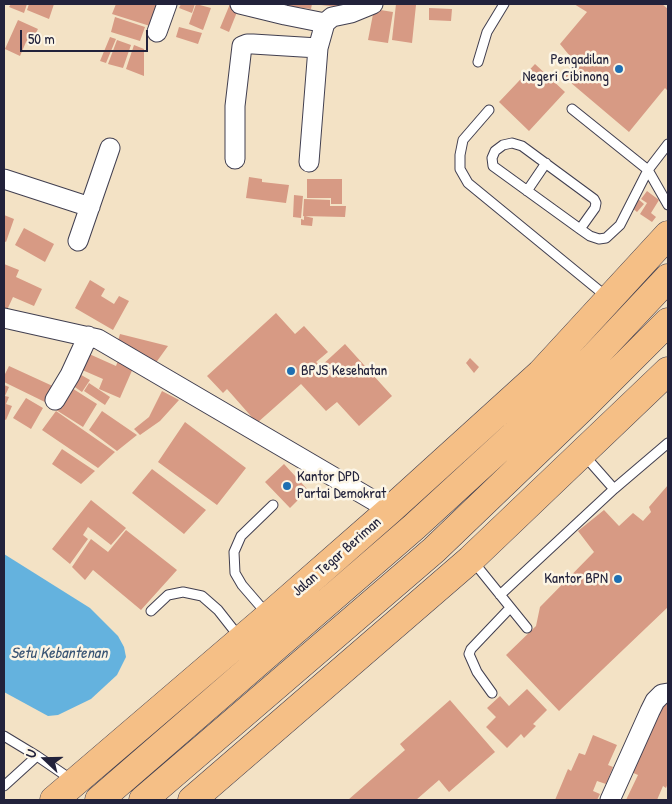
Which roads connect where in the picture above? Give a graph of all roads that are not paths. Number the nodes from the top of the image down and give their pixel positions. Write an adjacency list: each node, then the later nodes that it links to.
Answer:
1 (167, 4): 6 (street)
2 (240, 4): 5 (street)
3 (373, 4): 5 (street)
4 (504, 4): 8 (lane)
5 (325, 23): 7 (street)
6 (157, 32)
7 (318, 48): 13 (street); 14 (street)
8 (478, 62)
9 (489, 110): 25 (lane)
10 (572, 110): 16 (lane)
11 (668, 144): 16 (lane)
12 (110, 148): 20 (street)
13 (235, 159)
14 (309, 162)
15 (546, 163): 18 (lane); 18 (lane); 21 (lane)
16 (648, 170): 19 (lane); 21 (lane)
17 (4, 179): 20 (street)
18 (527, 191): 21 (lane)
19 (668, 205)
20 (90, 207): 23 (street)
21 (580, 230)
22 (668, 235): 25 (main road, Jalan Tegar Beriman)
23 (78, 240)
24 (668, 278): 51 (main road, Jalan Tegar Beriman)
25 (610, 299): 35 (main road, Jalan Tegar Beriman)
26 (4, 318): 28 (street)
27 (668, 322): 52 (main road)
28 (88, 336): 30 (street); 35 (street)
29 (667, 376): 32 (main road)
30 (55, 400)
31 (668, 443): 33 (lane)
32 (582, 454): 33 (lane); 36 (main road)
33 (614, 488): 37 (lane)
34 (273, 505): 38 (lane)
35 (390, 510): 38 (main road, Jalan Tegar Beriman)
36 (471, 559): 37 (lane); 49 (main road)
37 (500, 595): 39 (lane)
38 (261, 606): 42 (main road, Jalan Tegar Beriman)
39 (510, 608): 41 (lane); 43 (lane)
40 (151, 611): 42 (lane)
41 (527, 628)
42 (237, 634): 47 (main road, Jalan Tegar Beriman)
43 (492, 693)
44 (668, 693): 53 (street)
45 (4, 736): 46 (lane)
46 (37, 756): 47 (lane); 48 (lane)
47 (76, 782): 50 (main road, Jalan Tegar Beriman)
48 (4, 786)
49 (198, 798)
50 (54, 800)
51 (99, 800)
52 (143, 800)
53 (610, 800)

